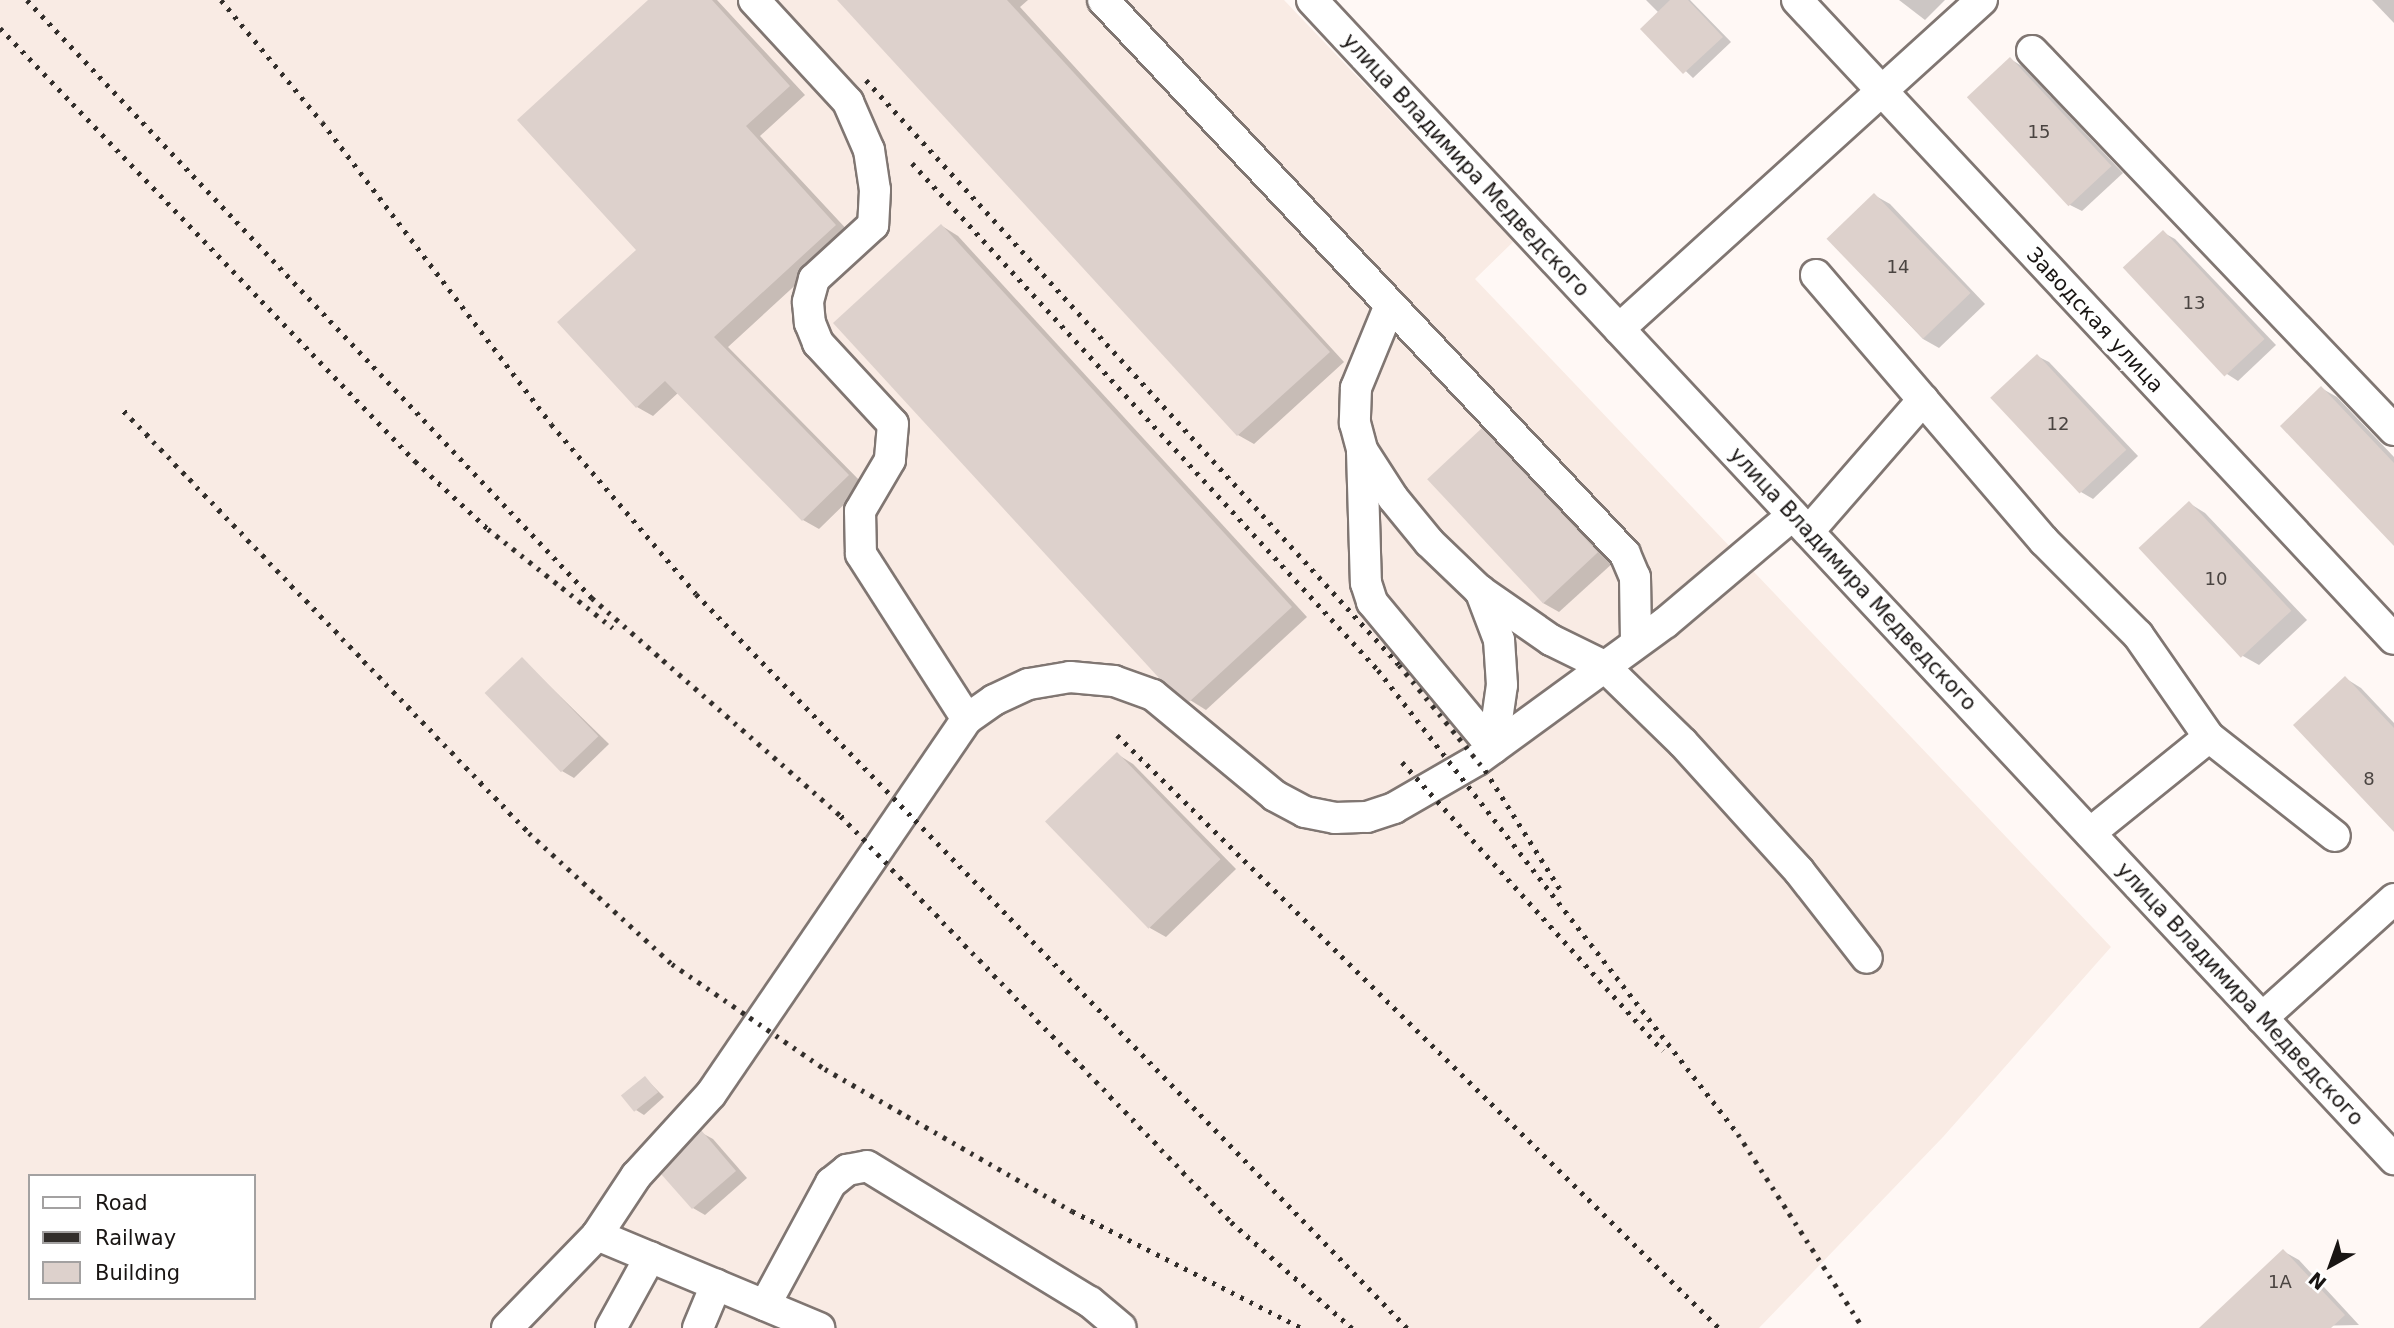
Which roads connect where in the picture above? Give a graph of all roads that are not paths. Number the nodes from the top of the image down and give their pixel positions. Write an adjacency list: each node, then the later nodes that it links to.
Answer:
1 (754, 0): 19 (street)
2 (1103, 0): 9 (street)
3 (1312, 0): 10 (street, улица Владимира Медведского)
4 (1797, 0): 7 (street, Заводская улица)
5 (1982, 0): 7 (street)
6 (2032, 51): 12 (street)
7 (1880, 90): 10 (street); 16 (street, Заводская улица)
8 (1816, 275): 11 (street)
9 (1390, 305): 13 (street); 17 (street)
10 (1619, 329): 14 (street, улица Владимира Медведского)
11 (1923, 400): 14 (street); 20 (street)
12 (2394, 430)
13 (1362, 450): 15 (street); 21 (street)
14 (1801, 523): 17 (street); 22 (street, улица Владимира Медведского)
15 (1479, 590): 18 (street); 21 (street)
16 (2394, 639)
17 (1636, 643): 18 (street)
18 (1604, 666): 21 (street); 25 (street)
19 (967, 719): 21 (street); 28 (street)
20 (2209, 737): 22 (street); 23 (street)
21 (1493, 748)
22 (2090, 833): 26 (street, улица Владимира Медведского)
23 (2335, 836)
24 (2394, 899): 26 (street)
25 (1867, 958)
26 (2262, 1018): 27 (street, улица Владимира Медведского)
27 (2394, 1158)
28 (597, 1235): 29 (street); 32 (street)
29 (650, 1257): 30 (street); 33 (street)
30 (716, 1285): 31 (street); 34 (street)
31 (765, 1305): 35 (street); 36 (street)
32 (507, 1328)
33 (611, 1328)
34 (698, 1328)
35 (820, 1328)
36 (1121, 1328)

